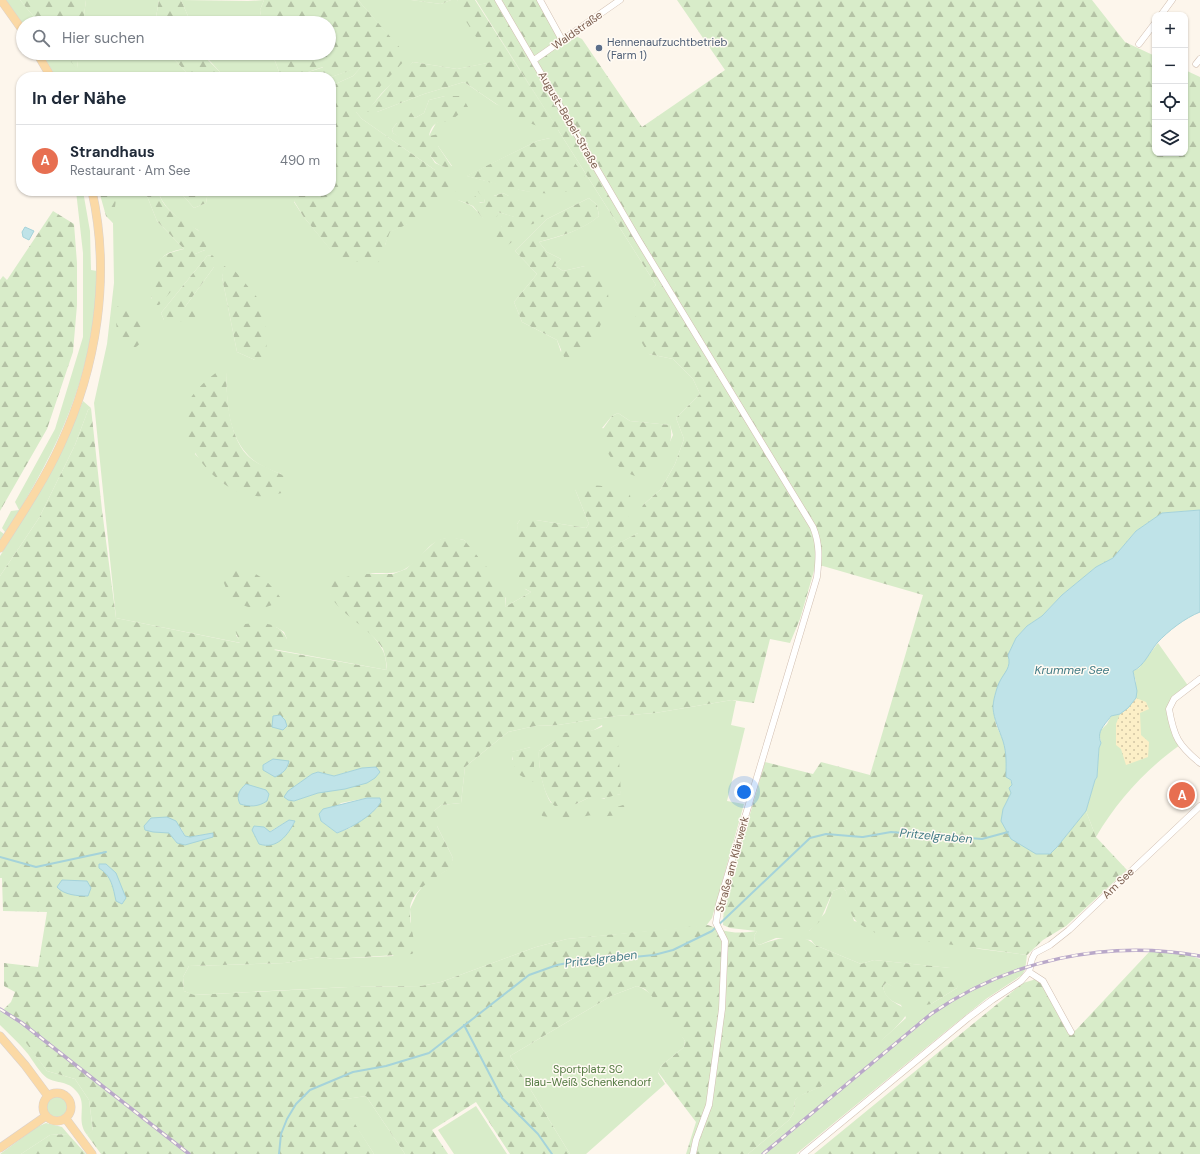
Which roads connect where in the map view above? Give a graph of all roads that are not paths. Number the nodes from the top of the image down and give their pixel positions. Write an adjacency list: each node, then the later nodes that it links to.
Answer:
1 (1, 0): 7 (main road)
2 (498, 0): 12 (street, August-Bebel-Straße)
3 (540, 0): 9 (street)
4 (620, 0): 9 (street, Waldstraße)
5 (1172, 0): 6 (street)
6 (1163, 12)
7 (16, 21)
8 (1152, 27): 10 (street)
9 (562, 40): 12 (street, Waldstraße)
10 (1139, 44)
11 (41, 60): 13 (main road)
12 (534, 60): 16 (street, August-Bebel-Straße)
13 (48, 72)
14 (93, 196): 15 (main road)
15 (0, 548)
16 (820, 554): 28 (street, Straße am Klärwerk)
17 (1200, 679): 18 (street)
18 (1200, 762)
19 (1200, 806): 20 (street, Am See)
20 (1029, 972): 21 (street); 29 (street)
21 (1071, 1032)
22 (0, 1036): 23 (main road)
23 (48, 1096): 24 (main road); 25 (main road)
24 (46, 1116): 25 (main road); 26 (main road)
25 (66, 1119): 27 (main road)
26 (0, 1148)
27 (92, 1154)
28 (693, 1154)
29 (803, 1154)

